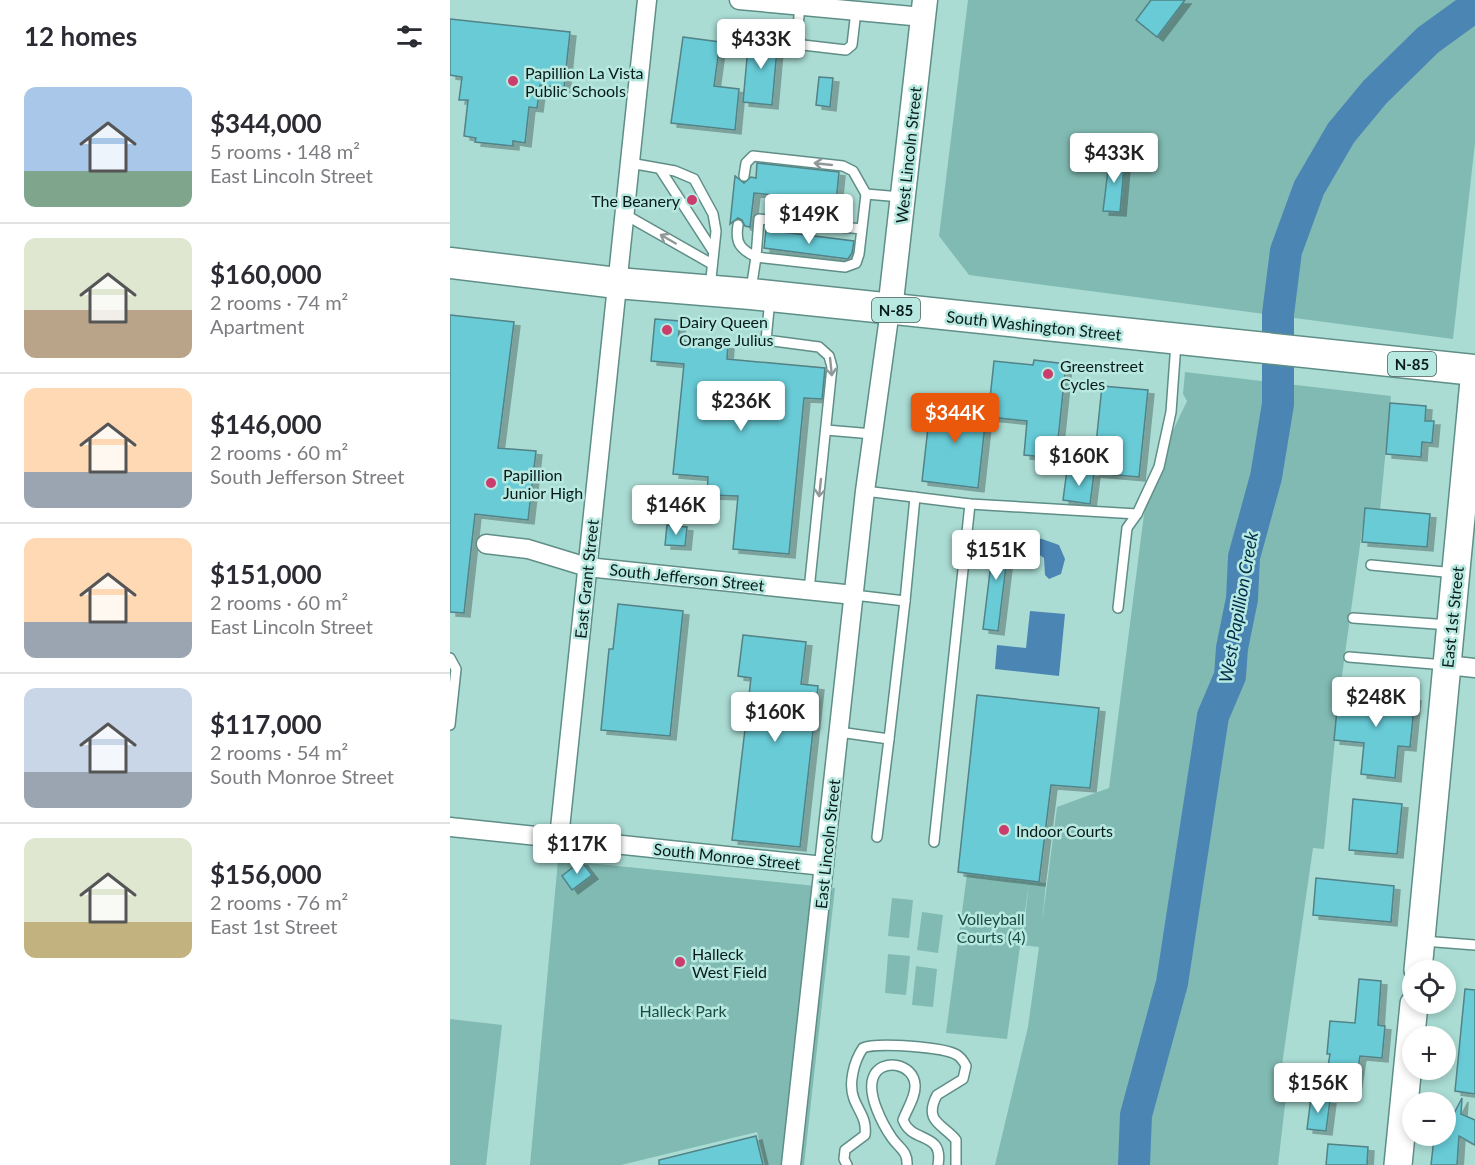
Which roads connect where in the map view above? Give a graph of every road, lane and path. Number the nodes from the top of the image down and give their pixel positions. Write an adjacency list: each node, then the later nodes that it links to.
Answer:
1 (647, 0): 6 (street, East Grant Street)
2 (740, 0): 3 (street)
3 (800, 5): 5 (street); 5 (lane)
4 (924, 9): 5 (street); 10 (street, West Lincoln Street)
5 (856, 11)
6 (630, 163): 7 (lane); 11 (street, East Grant Street)
7 (660, 169): 14 (lane); 14 (lane)
8 (744, 177): 9 (lane, one-way to 8)
9 (866, 194): 10 (lane); 13 (lane)
10 (903, 198): 20 (street, West Lincoln Street)
11 (624, 214): 17 (lane, one-way to 11); 18 (street, East Grant Street)
12 (738, 225): 15 (lane)
13 (862, 229): 15 (lane); 15 (lane)
14 (713, 251): 17 (lane)
15 (756, 257): 19 (lane)
16 (450, 263): 18 (main road, South Washington Street / N-85)
17 (711, 277): 18 (main road, South Washington Street / N-85); 19 (main road, South Washington Street / N-85)
18 (617, 283): 31 (street, East Grant Street)
19 (761, 295): 20 (main road, South Washington Street / N-85); 23 (lane, one-way to 23)
20 (890, 310): 21 (main road, South Washington Street / N-85); 24 (street, East Lincoln Street)
21 (1176, 340): 22 (main road, South Washington Street / N-85); 28 (lane)
22 (1475, 370): 32 (main road, East 1st Street)
23 (826, 430): 24 (lane); 33 (lane, one-way to 33)
24 (873, 434): 25 (street, East Lincoln Street)
25 (865, 491): 26 (lane); 34 (street, East Lincoln Street)
26 (915, 497): 27 (lane); 35 (lane)
27 (970, 504): 28 (lane); 49 (lane)
28 (1137, 514): 36 (lane)
29 (486, 544): 31 (street, South Jefferson Street)
30 (1371, 565): 32 (lane)
31 (587, 567): 33 (street, South Jefferson Street); 48 (street, East Grant Street)
32 (1457, 573): 38 (main road, East 1st Street)
33 (809, 590): 34 (street, South Jefferson Street)
34 (854, 595): 35 (lane); 44 (street, East Lincoln Street)
35 (905, 601): 45 (lane)
36 (1118, 608)
37 (1353, 618): 38 (lane)
38 (1452, 626): 41 (main road, East 1st Street)
39 (1349, 657): 41 (lane)
40 (450, 658): 43 (lane)
41 (1447, 666): 42 (street); 51 (main road, East 1st Street)
42 (1475, 668)
43 (450, 725)
44 (838, 732): 45 (lane); 50 (street, East Lincoln Street)
45 (889, 739): 47 (lane)
46 (450, 826): 48 (street, South Monroe Street)
47 (878, 837)
48 (559, 838): 50 (street, South Monroe Street)
49 (934, 842)
50 (824, 866): 55 (street, East Lincoln Street)
51 (1421, 940): 52 (lane); 53 (main road, East 1st Street)
52 (1475, 945)
53 (1419, 960)
54 (1413, 1014): 60 (main road)
55 (791, 1165)
56 (847, 1165): 59 (lane)
57 (907, 1165): 58 (lane)
58 (938, 1165)
59 (956, 1165)
60 (1398, 1165)

